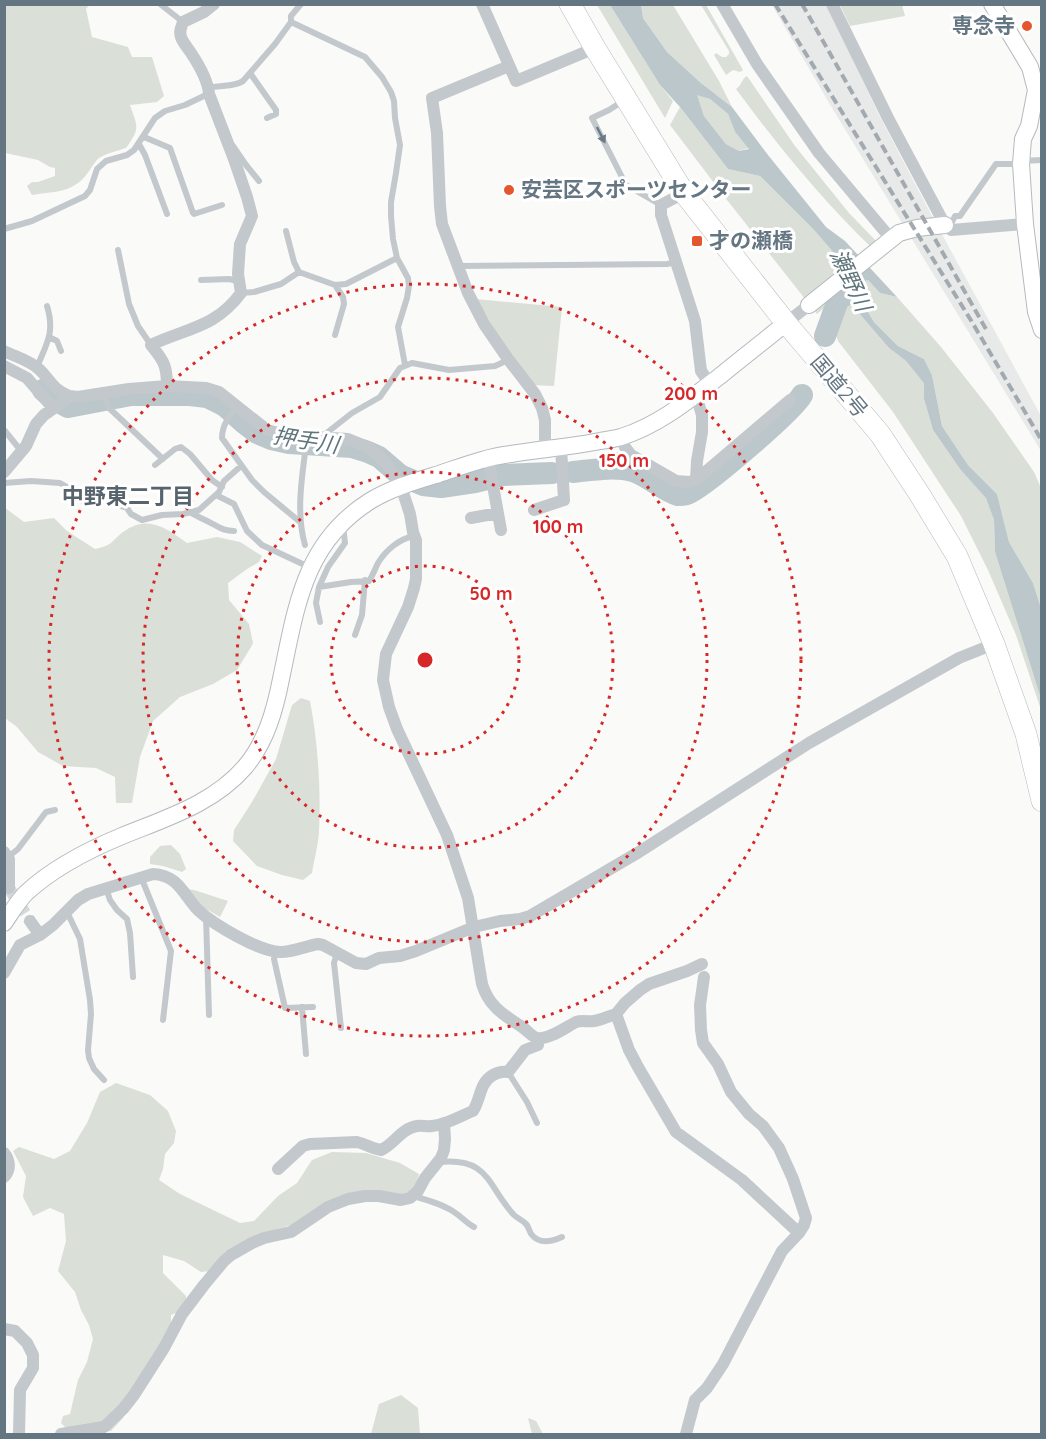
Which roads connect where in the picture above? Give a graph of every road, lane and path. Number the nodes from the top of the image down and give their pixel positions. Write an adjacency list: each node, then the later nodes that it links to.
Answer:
1 (160, 4): 9 (lane)
2 (214, 4): 9 (street)
3 (301, 4): 10 (lane)
4 (482, 4): 12 (street)
5 (570, 4): 11 (highway, 国道2号)
6 (722, 4): 32 (street)
7 (832, 4): 29 (street)
8 (992, 4): 14 (street)
9 (183, 22): 15 (street)
10 (291, 22): 13 (lane); 34 (lane)
11 (595, 48): 12 (street); 16 (highway, 国道2号)
12 (509, 66): 36 (street)
13 (250, 73): 15 (lane); 17 (lane)
14 (1039, 89): 22 (street)
15 (209, 91): 18 (lane); 20 (street)
16 (626, 99): 24 (highway, 国道2号); 26 (lane, one-way to 26)
17 (267, 118)
18 (144, 137): 19 (lane); 25 (lane)
19 (139, 144): 27 (lane); 30 (lane)
20 (230, 145): 23 (lane); 40 (street)
21 (1041, 160): 22 (lane)
22 (1021, 163): 28 (street); 29 (lane)
23 (260, 181)
24 (684, 193): 26 (street); 43 (highway, 国道2号)
25 (222, 205)
26 (661, 205): 35 (street)
27 (167, 214)
28 (1025, 224): 29 (street); 44 (street)
29 (947, 227): 32 (street)
30 (4, 230)
31 (286, 231): 37 (lane)
32 (887, 243): 41 (street)
33 (118, 250): 47 (lane)
34 (398, 258): 39 (lane); 51 (lane)
35 (677, 262): 36 (lane); 54 (street)
36 (459, 266): 50 (street)
37 (299, 272): 39 (lane); 40 (lane)
38 (201, 280): 40 (lane)
39 (335, 285): 45 (lane)
40 (240, 287): 47 (street)
41 (809, 305): 43 (street)
42 (47, 306): 46 (lane)
43 (786, 323): 54 (street); 93 (highway, 国道2号)
44 (1041, 326)
45 (335, 334)
46 (49, 337): 49 (lane); 53 (lane)
47 (151, 345): 55 (street)
48 (4, 351): 53 (street)
49 (61, 351)
50 (508, 359): 51 (lane); 66 (street)
51 (405, 365): 64 (lane)
52 (4, 366): 60 (street)
53 (36, 368): 58 (street)
54 (710, 384): 57 (street)
55 (167, 386): 56 (street); 61 (street)
56 (104, 393): 58 (street); 69 (lane)
57 (696, 395): 65 (street); 73 (street)
58 (69, 396): 60 (street)
59 (790, 400): 73 (street)
60 (53, 408): 67 (street)
61 (240, 408): 63 (street); 71 (lane)
62 (5, 431): 67 (lane)
63 (307, 436): 64 (street); 82 (lane)
64 (323, 437): 75 (street)
65 (620, 437): 66 (street); 73 (street)
66 (553, 448): 68 (street); 78 (street)
67 (22, 452): 72 (street)
68 (488, 458): 75 (street); 80 (street)
69 (163, 459): 70 (lane); 76 (lane)
70 (155, 465)
71 (242, 466): 76 (lane); 82 (lane)
72 (4, 472)
73 (696, 480)
74 (4, 483): 79 (lane)
75 (401, 486): 83 (street); 86 (street)
76 (222, 487): 77 (lane)
77 (216, 495): 79 (lane); 88 (lane)
78 (534, 510)
79 (190, 512): 85 (lane)
80 (498, 513): 81 (street); 84 (street)
81 (471, 518)
82 (300, 522): 87 (lane)
83 (343, 522): 88 (street); 90 (lane)
84 (501, 530)
85 (234, 531)
86 (415, 536): 89 (lane); 104 (street)
87 (305, 545)
88 (310, 568): 103 (street)
89 (364, 580): 90 (lane); 92 (lane)
90 (319, 587): 91 (lane)
91 (320, 622)
92 (355, 635)
93 (994, 644): 94 (highway, 国道2号); 104 (street)
94 (1041, 801)
95 (55, 810): 96 (lane)
96 (6, 854): 98 (street)
97 (141, 877): 99 (street); 101 (street); 116 (lane)
98 (9, 888)
99 (105, 888): 100 (street); 110 (lane)
100 (67, 912): 105 (street); 121 (lane)
101 (206, 916): 106 (street); 115 (lane)
102 (30, 921): 105 (street)
103 (4, 923)
104 (474, 927): 107 (street); 118 (street)
105 (40, 935): 109 (street)
106 (276, 951): 107 (street); 112 (lane)
107 (337, 953): 117 (lane)
108 (702, 964): 114 (street)
109 (4, 972)
110 (133, 977)
111 (704, 977): 130 (street)
112 (302, 1007): 113 (lane); 119 (lane)
113 (313, 1007)
114 (616, 1014): 118 (street); 130 (street)
115 (209, 1015)
116 (163, 1020)
117 (341, 1028)
118 (536, 1038): 120 (street)
119 (306, 1054)
120 (508, 1072): 122 (street); 123 (lane)
121 (104, 1080)
122 (444, 1123): 125 (street); 126 (street)
123 (537, 1123)
124 (4, 1153): 127 (street)
125 (438, 1162): 128 (street); 131 (lane)
126 (278, 1169)
127 (4, 1177)
128 (412, 1196): 129 (lane); 134 (street)
129 (474, 1227)
130 (799, 1233): 135 (street)
131 (562, 1237)
132 (4, 1329): 133 (street)
133 (19, 1434)
134 (61, 1434)
135 (686, 1434)

